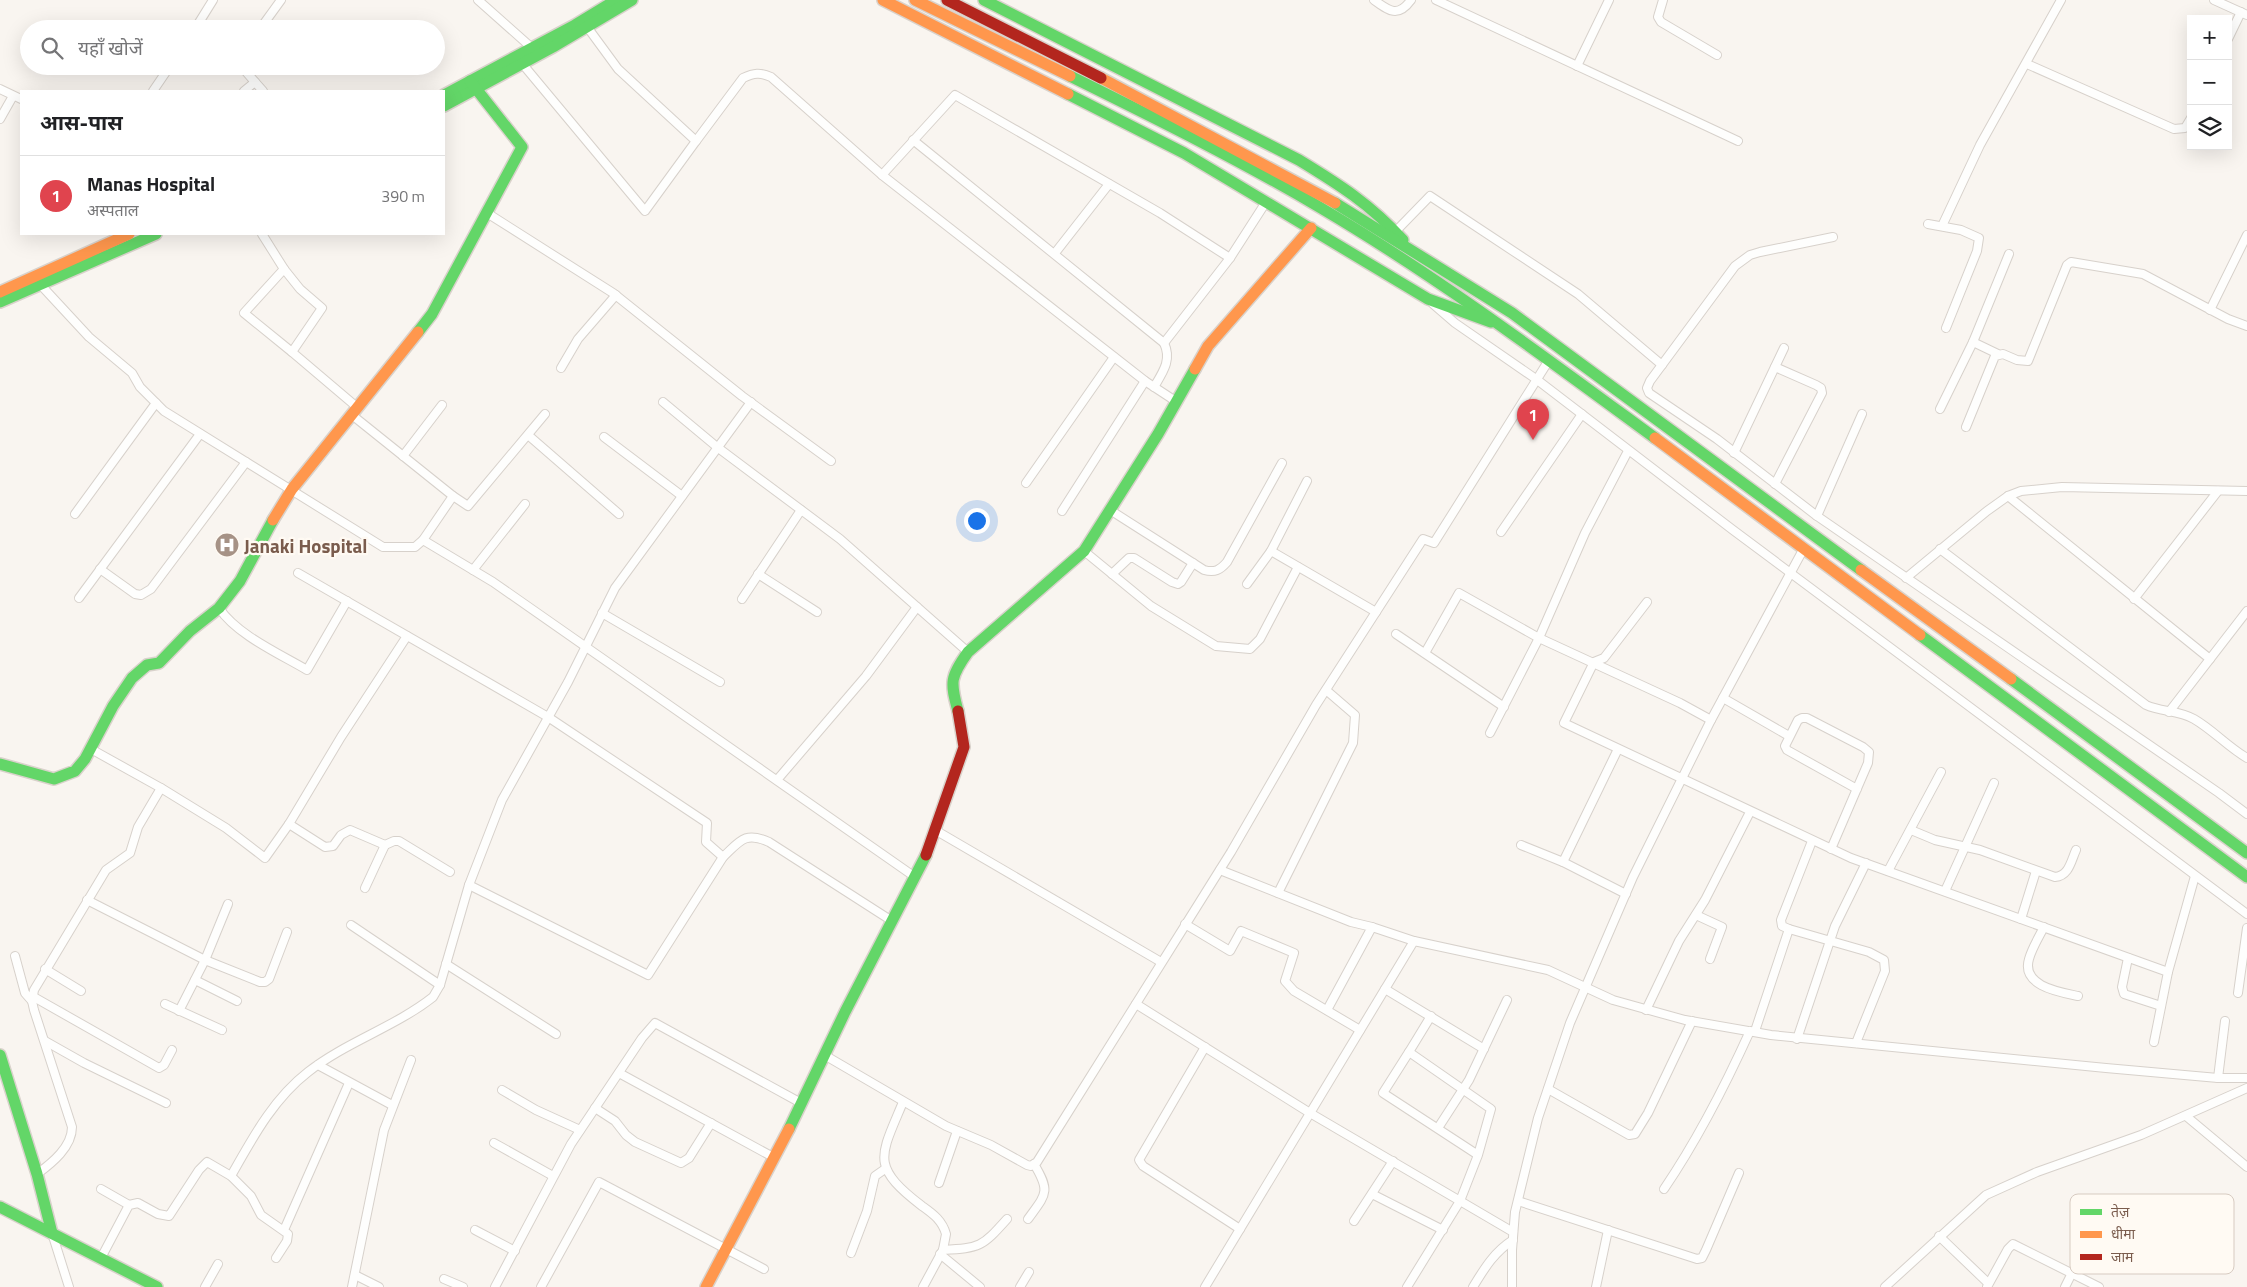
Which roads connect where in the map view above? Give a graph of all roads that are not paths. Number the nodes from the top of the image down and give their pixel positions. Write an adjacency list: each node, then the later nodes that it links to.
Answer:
1 (213, 0): 18 (street)
2 (281, 0): 19 (street)
3 (478, 0): 22 (street)
4 (616, 0): 20 (main road)
5 (632, 0): 20 (main road)
6 (883, 0): 46 (main road)
7 (915, 0): 69 (main road)
8 (947, 0): 57 (main road)
9 (984, 0): 51 (main road)
10 (1374, 0): 11 (street)
11 (1411, 0)
12 (1436, 0): 26 (street)
13 (1609, 0): 26 (street)
14 (1663, 0): 23 (street)
15 (2061, 0): 25 (street)
16 (2214, 0): 17 (street)
17 (2244, 13): 21 (street)
18 (201, 20)
19 (267, 20)
20 (584, 24): 22 (main road); 24 (main road); 42 (street)
21 (2232, 32)
22 (532, 48): 24 (main road)
23 (1717, 55)
24 (519, 60): 30 (main road); 42 (street)
25 (2027, 64): 40 (street); 49 (street)
26 (1578, 66): 43 (street)
27 (164, 75): 32 (street)
28 (249, 75): 29 (street)
29 (255, 82): 33 (street); 34 (street)
30 (474, 85): 35 (main road); 38 (main road); 47 (main road)
31 (0, 90): 36 (street)
32 (154, 90)
33 (245, 90)
34 (262, 90)
35 (445, 95)
36 (13, 96): 37 (street); 39 (street)
37 (20, 99)
38 (445, 105)
39 (0, 119)
40 (2187, 125)
41 (913, 140): 44 (street); 45 (street); 58 (street)
42 (696, 141): 44 (street)
43 (1738, 141)
44 (882, 175): 76 (street)
45 (1110, 184): 58 (street); 60 (street)
46 (1266, 202): 50 (main road); 60 (street)
47 (487, 213): 64 (street); 92 (main road)
48 (1928, 224): 49 (street)
49 (1942, 226): 70 (street)
50 (1311, 228): 65 (main road); 87 (main road)
51 (1395, 232): 57 (main road); 78 (street)
52 (127, 235): 62 (main road)
53 (153, 235): 62 (main road)
54 (263, 235): 61 (street)
55 (2247, 235): 67 (street)
56 (1833, 237): 78 (street)
57 (1414, 251): 89 (main road)
58 (1054, 253): 72 (street)
59 (2009, 254): 71 (street)
60 (1230, 258): 72 (street)
61 (284, 269): 74 (street); 74 (street)
62 (37, 281): 63 (main road); 66 (main road); 88 (street)
63 (0, 292)
64 (616, 295): 80 (street); 86 (street)
65 (1428, 299): 69 (main road); 81 (street)
66 (0, 302)
67 (2210, 310): 68 (street); 75 (street)
68 (2247, 326)
69 (1505, 327): 77 (main road)
70 (1946, 328)
71 (1973, 342): 75 (street); 91 (street)
72 (1164, 343): 83 (street)
73 (1784, 348): 79 (street)
74 (292, 352): 92 (street)
75 (1998, 354): 96 (street)
76 (1114, 356): 82 (street); 108 (street)
77 (1549, 360): 81 (street); 125 (main road)
78 (1662, 365): 84 (street)
79 (1775, 367): 102 (street); 109 (street)
80 (561, 368)
81 (1536, 379): 94 (street); 147 (street)
82 (1145, 381): 83 (street); 119 (street)
83 (1154, 387): 87 (street)
84 (1648, 390): 89 (street); 102 (street)
85 (663, 402): 100 (street)
86 (750, 402): 100 (street); 104 (street)
87 (1176, 402): 118 (main road)
88 (156, 403): 97 (street); 120 (street)
89 (1636, 403): 188 (main road)
90 (442, 404): 103 (street)
91 (1940, 409)
92 (355, 412): 103 (street); 110 (main road)
93 (545, 414): 98 (street)
94 (1582, 414): 101 (street); 123 (street)
95 (1862, 414): 122 (street)
96 (1966, 427)
97 (200, 434): 105 (street); 131 (street)
98 (528, 435): 113 (street); 121 (street)
99 (604, 437): 114 (street)
100 (717, 447): 114 (street); 117 (street)
101 (1628, 451): 134 (street); 152 (street)
102 (1734, 453): 109 (street)
103 (403, 456): 113 (street)
104 (831, 461)
105 (246, 462): 110 (street); 131 (street)
106 (1282, 463): 129 (street)
107 (1307, 481): 128 (street)
108 (1026, 483)
109 (1775, 484): 122 (street)
110 (292, 489): 124 (street); 145 (main road)
111 (2218, 490): 112 (street); 115 (street); 141 (street)
112 (2247, 491)
113 (453, 496): 124 (street)
114 (682, 496): 148 (street)
115 (2008, 496): 126 (street); 141 (street)
116 (524, 504): 132 (street)
117 (801, 510): 135 (street); 144 (street)
118 (1110, 510): 127 (main road); 129 (street)
119 (1062, 511)
120 (75, 514)
121 (619, 514)
122 (1817, 516): 137 (street)
123 (1501, 532)
124 (424, 540): 132 (street)
125 (1804, 548): 134 (street); 198 (main road)
126 (1940, 549): 137 (street); 162 (street)
127 (1084, 551): 136 (street); 154 (main road)
128 (1271, 551): 130 (street); 138 (street)
129 (1193, 563): 136 (street)
130 (1298, 567): 136 (street); 147 (street)
131 (100, 569): 139 (street)
132 (473, 570): 153 (street)
133 (298, 573): 142 (street)
134 (1790, 573): 160 (street); 196 (street)
135 (758, 574): 140 (street); 146 (street)
136 (1112, 574)
137 (1906, 578): 178 (street)
138 (1247, 584)
139 (79, 598)
140 (742, 599)
141 (2134, 599): 156 (street)
142 (347, 601): 145 (street); 151 (street)
143 (1647, 602): 157 (street)
144 (917, 607): 154 (street); 172 (street)
145 (219, 608): 167 (main road)
146 (817, 612)
147 (1376, 612): 159 (street)
148 (602, 613): 153 (street); 158 (street)
149 (2246, 614): 156 (street)
150 (1396, 634): 155 (street)
151 (407, 636): 163 (street); 179 (street)
152 (1539, 638): 155 (street); 157 (street); 161 (street)
153 (585, 646): 163 (street); 172 (street)
154 (968, 652): 180 (main road)
155 (1425, 653): 161 (street)
156 (2210, 659): 162 (street)
157 (1594, 662): 164 (street); 168 (street)
158 (720, 682)
159 (1326, 690): 192 (street); 202 (street)
160 (1722, 698): 164 (street); 166 (street)
161 (1504, 707): 165 (street)
162 (2169, 712): 169 (street)
163 (548, 717): 189 (street); 199 (street)
164 (1711, 720): 173 (street)
165 (1490, 733)
166 (1789, 736): 176 (street); 176 (street)
167 (91, 748): 170 (main road); 175 (street)
168 (1618, 749): 173 (street); 190 (street)
169 (2247, 758)
170 (0, 764)
171 (1941, 772): 181 (street)
172 (777, 780): 197 (street)
173 (1682, 780): 177 (street); 203 (street)
174 (1994, 783): 185 (street)
175 (161, 788): 179 (street); 204 (street)
176 (1857, 789): 186 (street)
177 (1750, 812): 182 (street); 207 (street)
178 (2247, 814)
179 (290, 824): 183 (street)
180 (935, 830): 197 (main road); 223 (street)
181 (1911, 830): 185 (street); 193 (street)
182 (1812, 841): 186 (street); 215 (street)
183 (385, 845): 195 (street); 200 (street)
184 (1520, 845): 190 (street)
185 (1966, 847): 194 (street); 201 (street)
186 (1831, 849): 191 (street)
187 (2076, 850): 194 (street)
188 (2247, 853)
189 (723, 858): 199 (street); 209 (street)
190 (1563, 862): 203 (street)
191 (1866, 863): 193 (street); 218 (street)
192 (1220, 870): 202 (street); 210 (street)
193 (1888, 871): 201 (street)
194 (2036, 871): 208 (street)
195 (450, 872)
196 (2195, 876): 206 (street); 226 (street)
197 (915, 877): 209 (main road)
198 (2247, 878)
199 (469, 885): 224 (street)
200 (365, 888)
201 (1945, 891): 208 (street)
202 (1278, 893): 212 (street)
203 (1626, 894): 229 (street)
204 (87, 900): 222 (street); 225 (street)
205 (228, 904): 222 (street)
206 (2247, 914)
207 (1696, 915): 221 (street); 241 (street)
208 (2022, 919): 213 (street)
209 (892, 921): 259 (main road)
210 (1185, 924): 223 (street); 240 (street)
211 (350, 925): 228 (street)
212 (1372, 927): 217 (street); 240 (street)
213 (2044, 927): 220 (street); 233 (street)
214 (2247, 928): 232 (street)
215 (1789, 929): 218 (street); 248 (street)
216 (287, 932): 222 (street)
217 (1414, 941): 229 (street); 230 (street)
218 (1829, 941): 250 (street); 253 (street)
219 (15, 956): 234 (street)
220 (2128, 958): 226 (street); 239 (street)
221 (1710, 959)
222 (205, 960): 227 (street)
223 (1161, 962): 238 (street)
224 (446, 964): 228 (street); 249 (street)
225 (46, 969): 231 (street); 234 (street)
226 (2168, 972): 239 (street)
227 (195, 980): 236 (street); 242 (street)
228 (440, 984): 261 (street)
229 (1584, 988): 241 (street); 267 (street)
230 (1385, 989): 243 (street); 247 (street)
231 (81, 990)
232 (2238, 992)
233 (2078, 996)
234 (32, 998): 251 (street); 256 (street)
235 (1508, 1000): 255 (street)
236 (237, 1001)
237 (165, 1004): 242 (street)
238 (1136, 1004): 254 (street); 285 (street)
239 (2161, 1006): 252 (street)
240 (1327, 1010): 247 (street)
241 (1646, 1010): 244 (street)
242 (179, 1011): 246 (street)
243 (1431, 1016): 255 (street); 257 (street)
244 (1692, 1021): 248 (street); 267 (street)
245 (2225, 1021): 263 (street)
246 (222, 1030)
247 (1360, 1030): 275 (street)
248 (1752, 1031): 250 (street); 294 (street)
249 (556, 1034)
250 (1797, 1039): 253 (street)
251 (45, 1041): 271 (street); 289 (street)
252 (2154, 1042)
253 (1856, 1043): 263 (street)
254 (1205, 1047): 275 (street); 303 (street)
255 (1484, 1049): 269 (street)
256 (172, 1050)
257 (1409, 1052): 269 (street); 278 (street)
258 (0, 1055): 289 (main road)
259 (826, 1056): 270 (street); 272 (main road)
260 (411, 1060): 273 (street)
261 (318, 1065): 265 (street); 290 (street)
262 (619, 1073): 272 (street); 274 (street); 277 (street)
263 (2218, 1078): 264 (street)
264 (2247, 1078)
265 (349, 1083): 273 (street); 304 (street)
266 (2247, 1088): 276 (street)
267 (1548, 1089): 297 (street)
268 (502, 1090): 279 (street)
269 (1463, 1090): 278 (street); 282 (street)
270 (903, 1102): 280 (street); 287 (street)
271 (166, 1103)
272 (801, 1103): 283 (main road)
273 (392, 1105): 323 (street)
274 (595, 1108): 277 (street); 279 (street)
275 (1310, 1113): 284 (street); 303 (street)
276 (2186, 1116): 286 (street); 310 (street)
277 (711, 1123): 283 (street)
278 (1438, 1128): 282 (street)
279 (580, 1130): 291 (street)
280 (957, 1131): 285 (street); 292 (street)
281 (494, 1143): 291 (street)
282 (1478, 1155): 296 (street)
283 (773, 1156): 311 (main road)
284 (1393, 1161): 295 (street); 296 (street)
285 (1034, 1164): 301 (street)
286 (2247, 1167)
287 (885, 1169): 313 (street); 314 (street)
288 (1738, 1173): 307 (street)
289 (38, 1174): 308 (main road)
290 (231, 1176): 298 (street); 304 (street)
291 (553, 1176): 312 (street)
292 (939, 1183)
293 (101, 1189): 298 (street)
294 (1664, 1189)
295 (1372, 1194): 302 (street); 306 (street)
296 (1460, 1201): 306 (street); 309 (street)
297 (1518, 1201): 307 (street); 309 (street)
298 (129, 1205): 315 (street)
299 (0, 1207): 308 (main road)
300 (1007, 1219): 313 (street)
301 (1028, 1220)
302 (1354, 1221)
303 (1240, 1229): 338 (street)
304 (284, 1230): 316 (street)
305 (475, 1230): 312 (street)
306 (1443, 1230): 339 (street)
307 (1608, 1230): 342 (street)
308 (52, 1233): 315 (main road); 327 (street)
309 (1513, 1236): 340 (street); 341 (street)
310 (1939, 1236): 325 (street); 343 (street)
311 (725, 1248): 318 (street); 326 (street); 334 (main road)
312 (514, 1251): 333 (street)
313 (941, 1252): 335 (street); 336 (street)
314 (851, 1253)
315 (101, 1258): 328 (main road)
316 (276, 1258)
317 (218, 1264): 329 (street)
318 (764, 1268)
319 (2070, 1271): 325 (street)
320 (1029, 1272): 337 (street)
321 (2071, 1274): 344 (street)
322 (2076, 1274): 345 (street)
323 (355, 1275): 330 (street); 331 (street)
324 (444, 1279): 332 (street)
325 (1987, 1285)
326 (544, 1286)
327 (69, 1287)
328 (157, 1287)
329 (204, 1287)
330 (352, 1287)
331 (379, 1287)
332 (462, 1287)
333 (496, 1287)
334 (706, 1287)
335 (923, 1287)
336 (980, 1287)
337 (1020, 1287)
338 (1205, 1287)
339 (1407, 1287)
340 (1473, 1287)
341 (1512, 1287)
342 (1596, 1287)
343 (1885, 1287)
344 (2065, 1287)
345 (2099, 1287)

